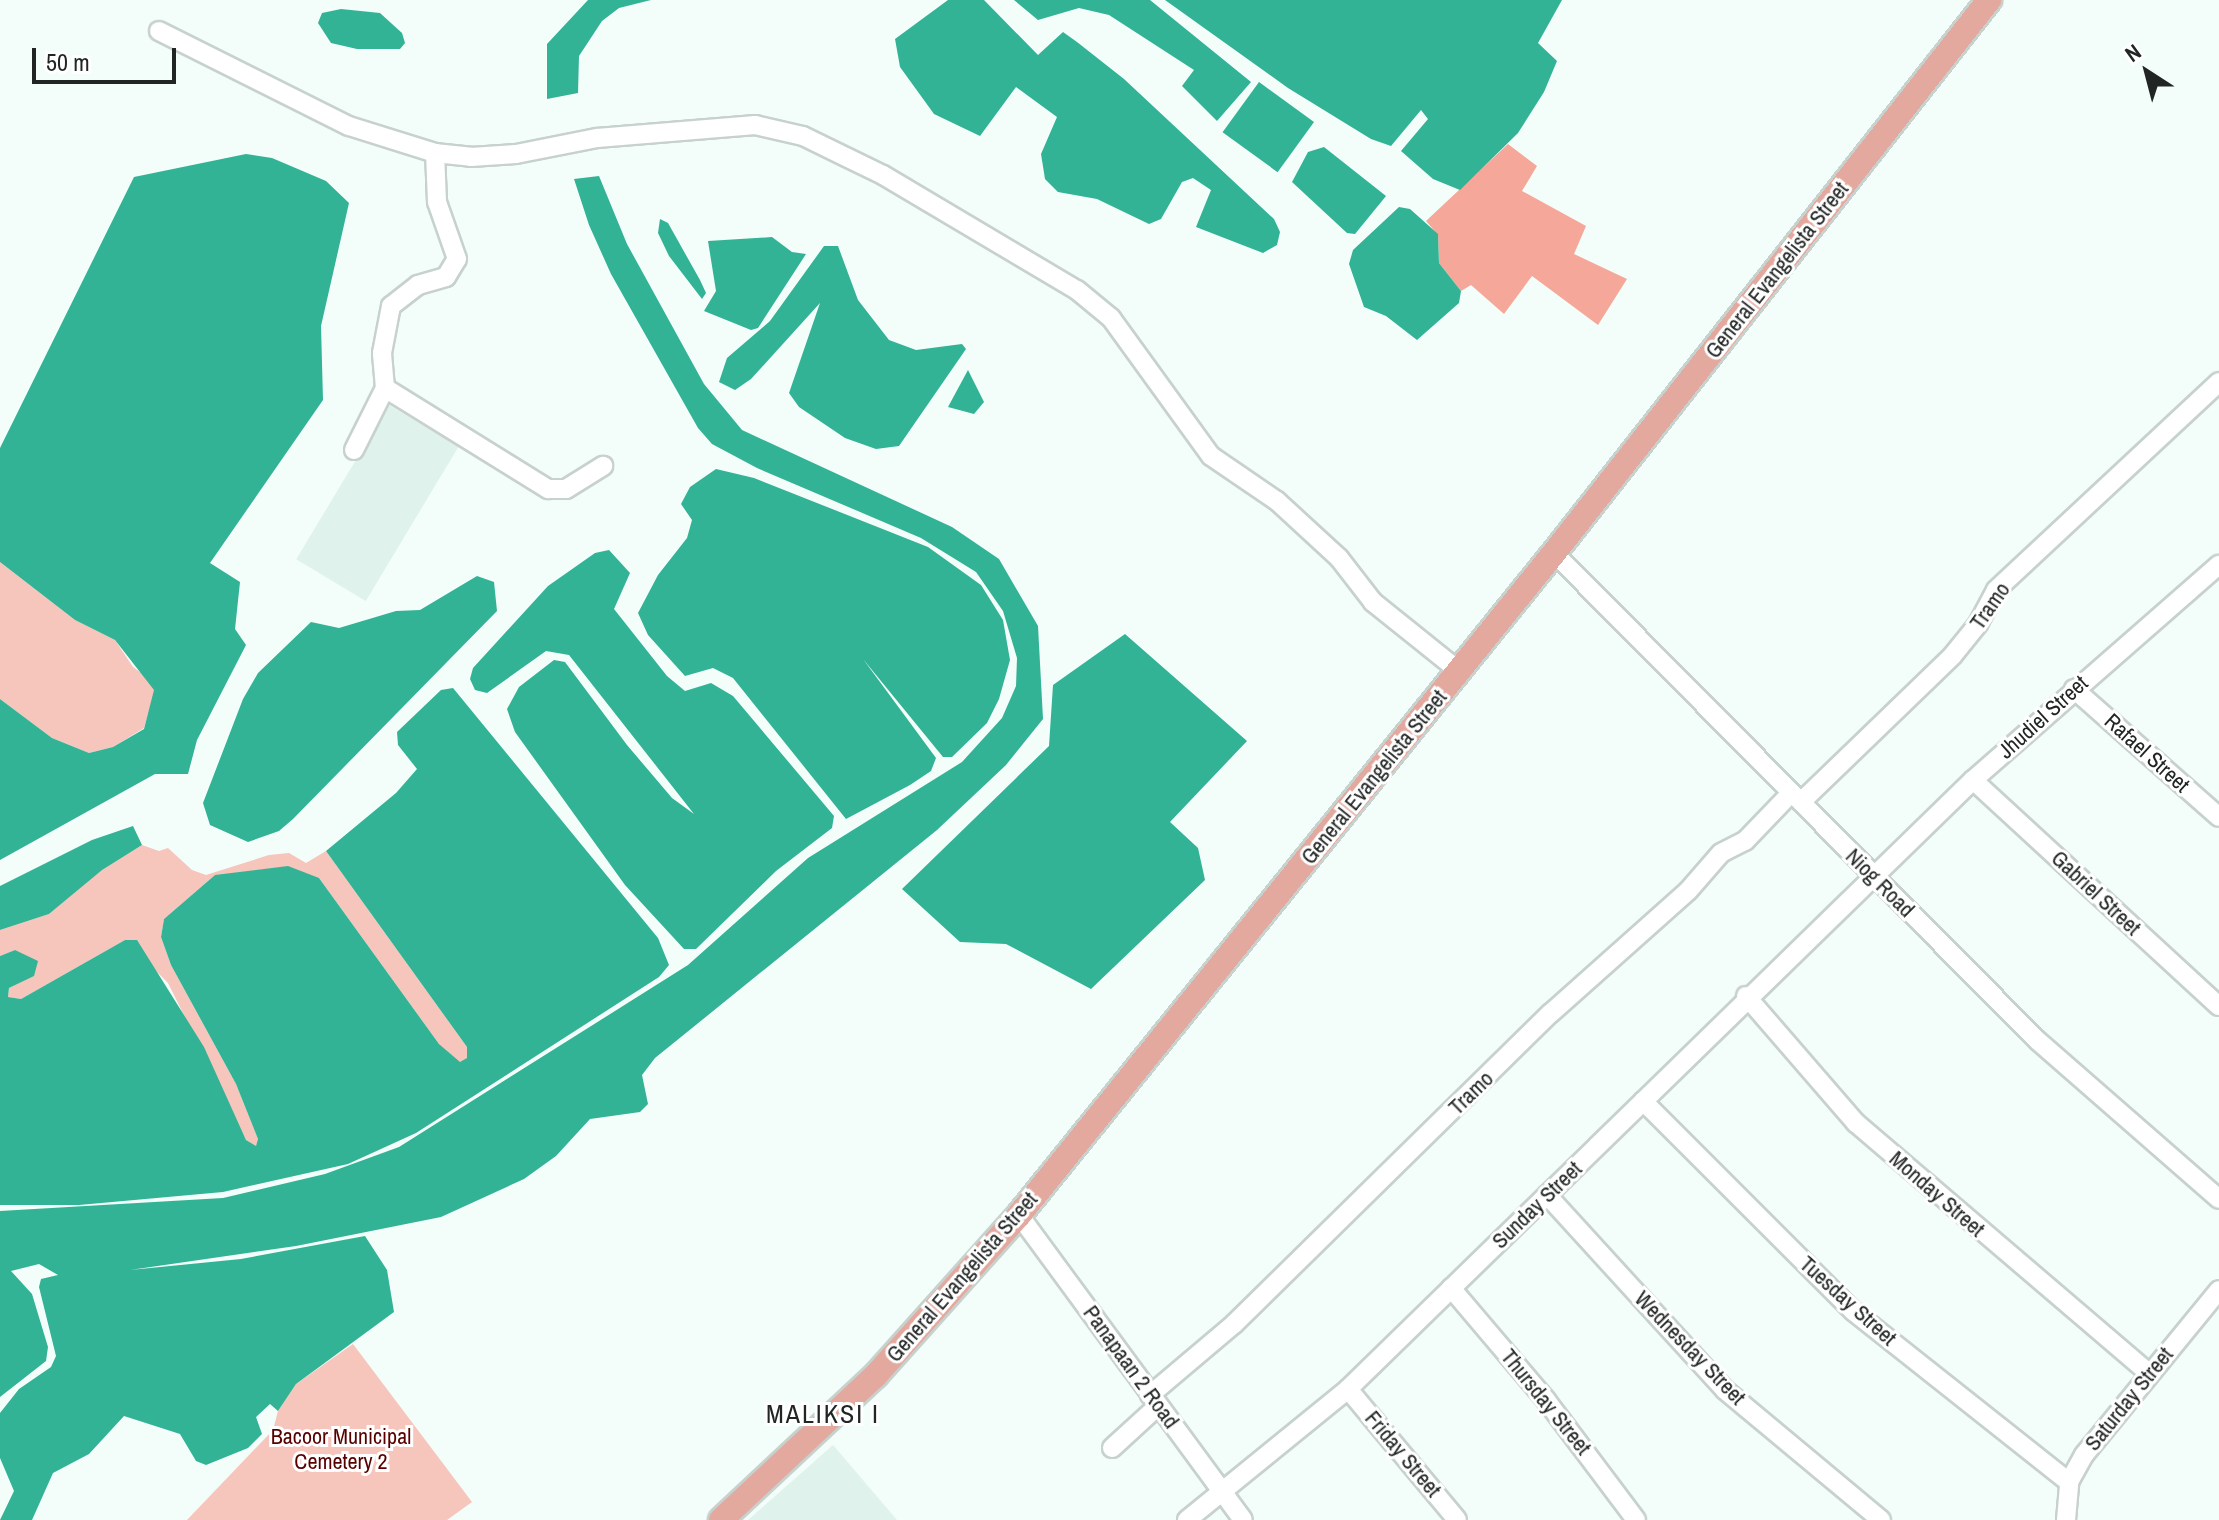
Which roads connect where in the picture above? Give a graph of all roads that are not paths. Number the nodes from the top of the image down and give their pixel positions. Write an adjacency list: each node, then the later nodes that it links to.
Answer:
1 (1989, 0): 8 (main road, General Evangelista Street)
2 (159, 31): 3 (street)
3 (435, 153): 5 (street); 10 (street)
4 (2219, 382): 13 (street, Tramo)
5 (385, 388): 6 (street); 7 (street)
6 (354, 450)
7 (603, 466)
8 (1554, 553): 10 (main road, General Evangelista Street); 13 (street, Niog Road)
9 (2219, 565): 11 (street, Jhudiel Street)
10 (1459, 671): 21 (main road, General Evangelista Street)
11 (2074, 689): 12 (street, Jhudiel Street); 14 (street, Rafael Street)
12 (1973, 780): 15 (street, Jhudiel Street); 17 (street, Gabriel Street)
13 (1796, 798): 15 (street, Niog Road); 26 (street, Tramo)
14 (2219, 817)
15 (1874, 876): 16 (street, Sunday Street); 20 (street, Niog Road)
16 (1746, 996): 18 (street, Sunday Street); 24 (street, Monday Street)
17 (2219, 1006)
18 (1643, 1101): 19 (street, Sunday Street); 28 (street, Tuesday Street)
19 (1547, 1195): 22 (street, Sunday Street); 35 (street, Wednesday Street)
20 (2219, 1199)
21 (1019, 1215): 26 (street, Panapaan 2 Road); 30 (main road, General Evangelista Street)
22 (1451, 1288): 25 (street, Sunday Street); 34 (street, Thursday Street)
23 (2219, 1290): 24 (street, Saturday Street)
24 (2148, 1372): 28 (street, Saturday Street)
25 (1348, 1389): 29 (street, Sunday Street); 33 (street, Friday Street)
26 (1154, 1401): 27 (street, Tramo); 29 (street, Panapaan 2 Road)
27 (1112, 1448)
28 (2069, 1482): 36 (street)
29 (1223, 1493): 31 (street, Sunday Street); 32 (street, Panapaan 2 Road)
30 (721, 1520)
31 (1187, 1520)
32 (1243, 1520)
33 (1457, 1520)
34 (1636, 1520)
35 (1881, 1520)
36 (2066, 1520)

